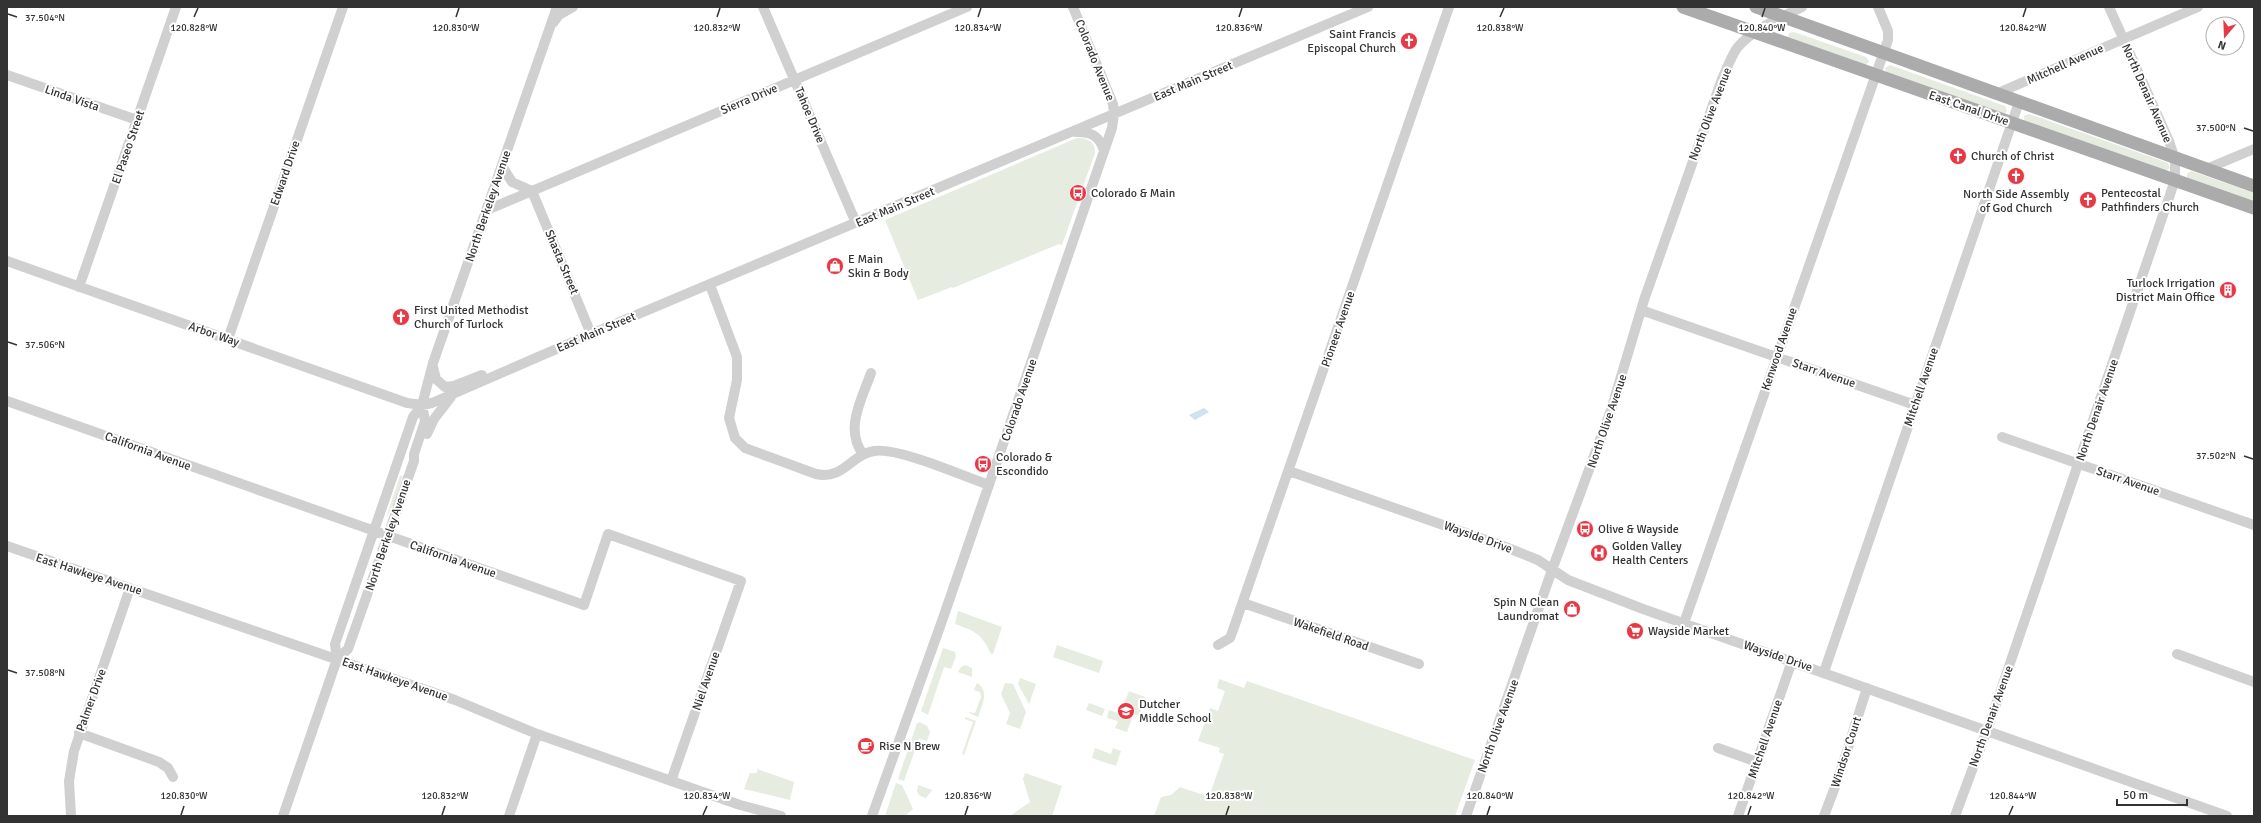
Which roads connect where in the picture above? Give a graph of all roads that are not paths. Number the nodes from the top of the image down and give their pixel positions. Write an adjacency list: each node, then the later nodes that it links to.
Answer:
1 (176, 7): 27 (street, El Paseo Street)
2 (343, 7): 46 (street, Edward Drive)
3 (557, 7): 17 (street, North Berkeley Avenue)
4 (573, 7): 17 (street)
5 (763, 7): 23 (street, Tahoe Drive)
6 (967, 7): 23 (street, Sierra Drive)
7 (1074, 7): 26 (street, Colorado Avenue)
8 (1368, 7): 26 (street, East Main Street)
9 (1450, 7): 59 (street, Pioneer Avenue)
10 (1683, 7): 18 (main road, East Canal Drive)
11 (1756, 7): 16 (main road, East Canal Drive)
12 (1802, 7): 16 (street, North Olive Avenue)
13 (1878, 7): 20 (street, Kenwood Avenue)
14 (2109, 7): 19 (street, North Denair Avenue)
15 (2198, 7): 19 (street, Mitchell Avenue)
16 (1782, 16): 18 (street, North Olive Avenue); 20 (main road, East Canal Drive)
17 (550, 26): 33 (street, North Berkeley Avenue)
18 (1756, 33): 21 (main road, East Canal Drive); 44 (street, North Olive Avenue)
19 (2123, 39): 24 (street, Mitchell Avenue); 32 (street, North Denair Avenue)
20 (1884, 52): 21 (street, Kenwood Avenue); 24 (main road, East Canal Drive)
21 (1875, 74): 28 (main road, East Canal Drive); 47 (street, Kenwood Avenue)
22 (7, 75): 27 (street, Linda Vista)
23 (795, 80): 37 (street, Sierra Drive); 40 (street, Tahoe Drive)
24 (1998, 93): 25 (main road, East Canal Drive)
25 (2019, 102): 28 (street, Mitchell Avenue); 32 (main road, East Canal Drive)
26 (1114, 114): 29 (street, East Main Street); 31 (street, Colorado Avenue)
27 (137, 120): 43 (street, El Paseo Street)
28 (2012, 123): 35 (main road, East Canal Drive); 54 (street, Mitchell Avenue)
29 (1072, 132): 31 (street); 40 (street, East Main Street)
30 (2254, 149): 34 (street)
31 (1104, 151): 60 (street, Colorado Avenue)
32 (2175, 159): 34 (main road, East Canal Drive); 35 (street, North Denair Avenue)
33 (502, 166): 37 (street); 39 (street, North Berkeley Avenue)
34 (2206, 169): 36 (main road, East Canal Drive)
35 (2175, 180): 38 (main road, East Canal Drive); 58 (street, North Denair Avenue)
36 (2254, 186)
37 (532, 191): 39 (street, Sierra Drive); 45 (street, Shasta Street)
38 (2254, 208)
39 (487, 210): 48 (street, North Berkeley Avenue)
40 (856, 223): 42 (street, East Main Street)
41 (7, 261): 43 (street, Arbor Way)
42 (710, 285): 45 (street, East Main Street); 56 (street)
43 (79, 287): 46 (street, Arbor Way)
44 (1641, 310): 47 (street, Starr Avenue); 65 (street, North Olive Avenue)
45 (591, 334): 50 (street, East Main Street)
46 (228, 339): 53 (street, Arbor Way)
47 (1776, 357): 54 (street, Starr Avenue); 69 (street, Kenwood Avenue)
48 (433, 363): 50 (street); 53 (street, North Berkeley Avenue)
49 (871, 373): 56 (street)
50 (496, 375): 51 (street, East Main Street)
51 (455, 393): 53 (street, East Main Street); 57 (street)
52 (7, 401): 62 (street, California Avenue)
53 (422, 405): 57 (street, North Berkeley Avenue); 62 (street, North Berkeley Avenue)
54 (1915, 405): 75 (street, Mitchell Avenue)
55 (2002, 437): 58 (street, Starr Avenue)
56 (863, 454): 60 (street)
57 (414, 461): 63 (street, North Berkeley Avenue)
58 (2079, 464): 61 (street, Starr Avenue); 78 (street, North Denair Avenue)
59 (1289, 471): 65 (street, Wayside Drive); 68 (street, Pioneer Avenue)
60 (989, 485): 89 (street, Colorado Avenue)
61 (2254, 525)
62 (374, 531): 63 (street, California Avenue); 72 (street, North Berkeley Avenue)
63 (388, 536): 66 (street, California Avenue); 72 (street, North Berkeley Avenue)
64 (7, 546): 67 (street, East Hawkeye Avenue)
65 (1552, 570): 69 (street, Wayside Drive); 90 (street, North Olive Avenue)
66 (741, 581): 84 (street, Niel Avenue)
67 (130, 588): 72 (street, East Hawkeye Avenue); 79 (street, Palmer Drive)
68 (1243, 604): 70 (street, Pioneer Avenue); 74 (street, Wakefield Road)
69 (1684, 623): 73 (street, Wayside Drive)
70 (1218, 645)
71 (2177, 654): 76 (street)
72 (336, 659): 80 (street, East Hawkeye Avenue); 86 (street, North Berkeley Avenue)
73 (1792, 661): 75 (street, Wayside Drive); 82 (street, Mitchell Avenue)
74 (1419, 664)
75 (1824, 672): 77 (street, Wayside Drive)
76 (2254, 682)
77 (1867, 688): 78 (street, Wayside Drive); 92 (street, Windsor Court)
78 (1986, 730): 93 (street, North Denair Avenue); 94 (street, Wayside Drive)
79 (79, 733): 83 (street); 85 (street, Palmer Drive)
80 (537, 734): 84 (street, East Hawkeye Avenue); 87 (street)
81 (1718, 748): 82 (street)
82 (1757, 762): 91 (street, Mitchell Avenue)
83 (174, 777)
84 (671, 781): 88 (street, East Hawkeye Avenue)
85 (71, 816)
86 (283, 816)
87 (509, 816)
88 (781, 816)
89 (872, 816)
90 (1466, 816)
91 (1738, 816)
92 (1824, 816)
93 (1955, 816)
94 (2227, 816)

